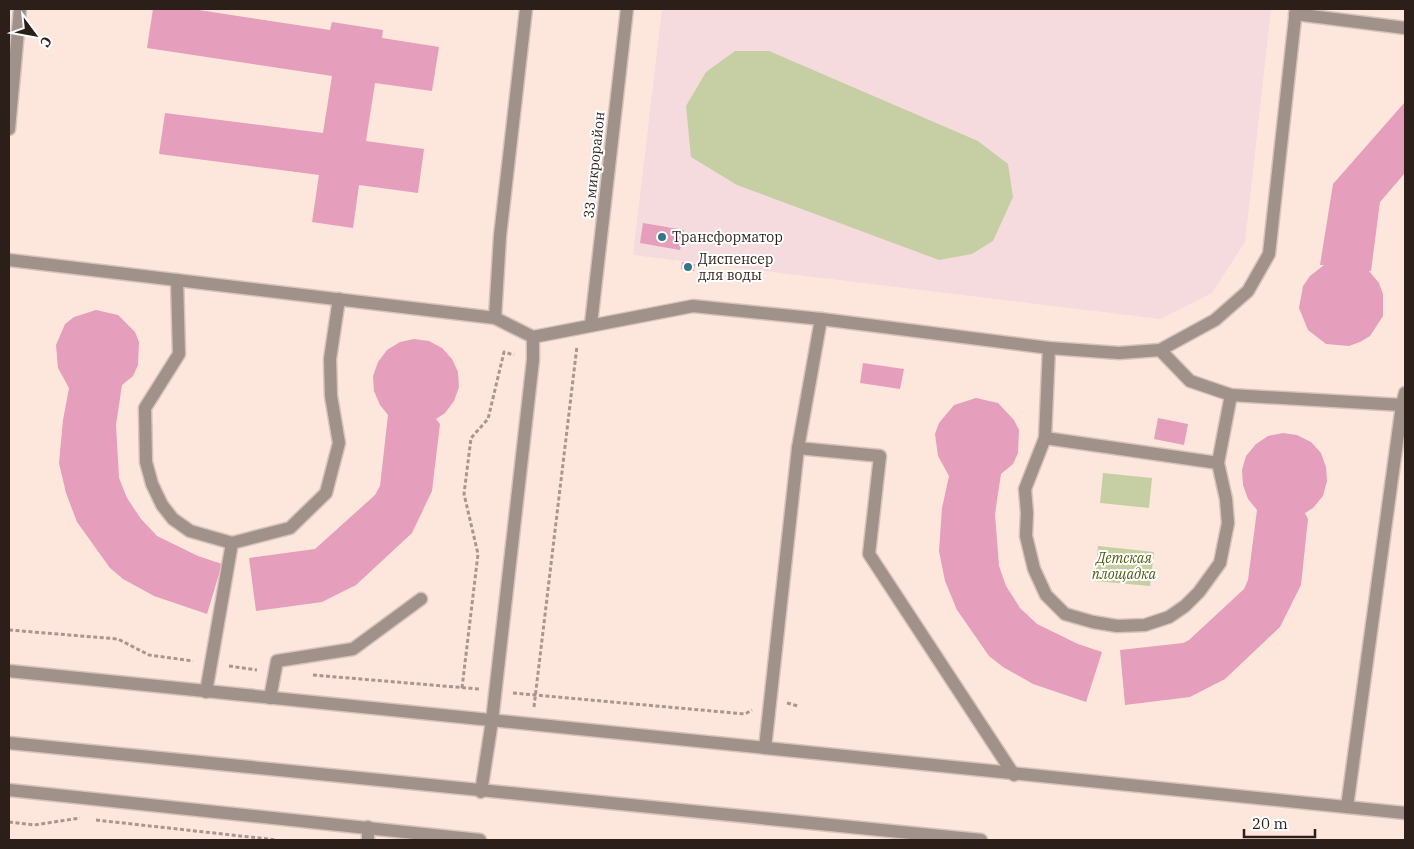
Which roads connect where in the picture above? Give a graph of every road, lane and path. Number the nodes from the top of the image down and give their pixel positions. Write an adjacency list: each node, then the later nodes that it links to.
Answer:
1 (20, 9): 6 (street)
2 (526, 9): 10 (street)
3 (627, 9): 12 (street, 33 микрорайон)
4 (1296, 11): 5 (street); 18 (street)
5 (1405, 28)
6 (9, 130)
7 (9, 260): 8 (street)
8 (177, 280): 9 (street); 25 (street)
9 (339, 299): 10 (street); 25 (street)
10 (495, 318): 14 (street)
11 (821, 319): 12 (street); 16 (street); 23 (street)
12 (592, 324): 13 (street)
13 (575, 328): 14 (street); 15 (path)
14 (533, 337): 19 (street)
15 (577, 347): 17 (path); 34 (path)
16 (1049, 348): 18 (street); 22 (street)
17 (568, 349)
18 (1160, 350): 20 (street)
19 (533, 360): 31 (path); 32 (street)
20 (1231, 395): 21 (street); 24 (street)
21 (1404, 401): 45 (street)
22 (1045, 438): 24 (street); 24 (street)
23 (798, 448): 36 (street); 42 (street)
24 (1218, 463)
25 (232, 543): 28 (street)
26 (421, 599): 30 (street)
27 (9, 630): 28 (path)
28 (211, 663): 30 (path); 33 (street)
29 (9, 671): 33 (street)
30 (274, 672): 31 (path); 35 (street)
31 (462, 688): 32 (path)
32 (496, 690): 34 (path); 38 (street)
33 (206, 692): 35 (street)
34 (535, 697): 36 (path); 39 (path)
35 (270, 698): 38 (street)
36 (770, 698): 37 (path); 41 (street)
37 (798, 706)
38 (492, 721): 39 (street); 44 (street)
39 (532, 725): 41 (street)
40 (9, 743): 44 (street)
41 (765, 748): 42 (street)
42 (1014, 775): 45 (street)
43 (9, 790): 48 (street)
44 (481, 792): 52 (street)
45 (1347, 807): 46 (street)
46 (1405, 813)
47 (9, 822): 50 (path)
48 (368, 834): 49 (street)
49 (441, 838): 51 (street)
50 (277, 840)
51 (480, 840)
52 (981, 840)

